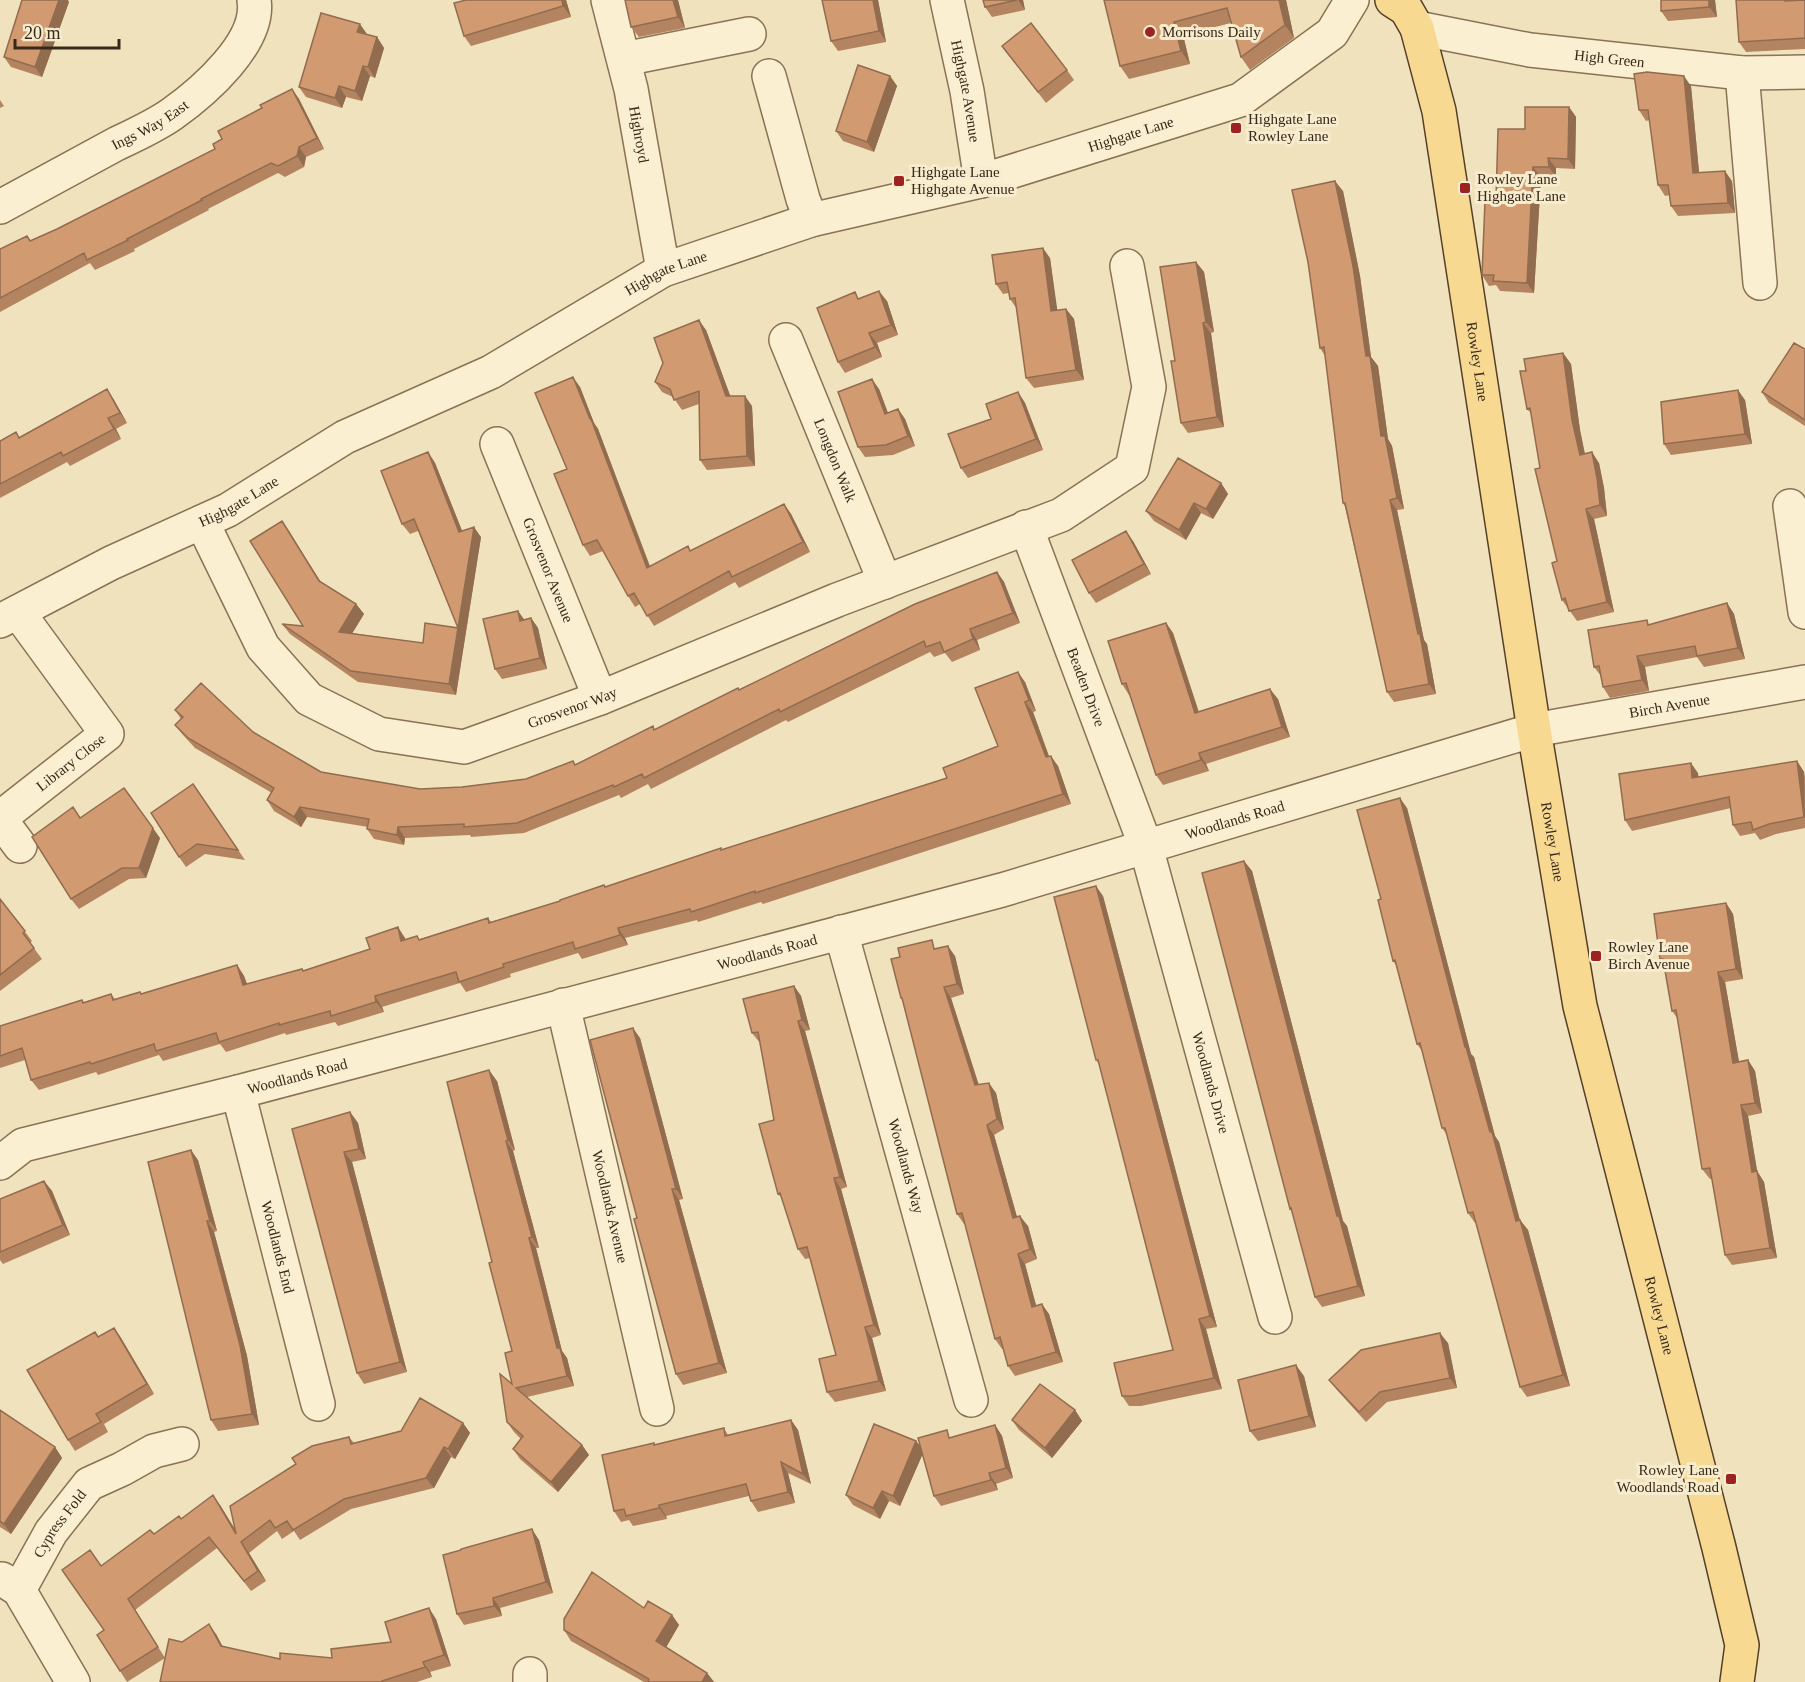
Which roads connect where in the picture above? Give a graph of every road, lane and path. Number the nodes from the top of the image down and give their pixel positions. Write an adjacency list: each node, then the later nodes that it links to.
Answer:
1 (254, 0): 13 (street, Ings Way East)
2 (608, 0): 8 (street, Highroyd)
3 (947, 0): 12 (street, Highgate Avenue)
4 (1352, 0): 12 (street, Highgate Lane)
5 (1392, 0): 6 (main road, Rowley Lane)
6 (1417, 28): 10 (street, High Green); 28 (main road, Rowley Lane)
7 (749, 34): 8 (street)
8 (624, 59): 16 (street, Highroyd)
9 (1805, 72): 10 (street, High Green)
10 (1742, 73): 17 (street)
11 (769, 76): 14 (street)
12 (981, 182): 14 (street, Highgate Lane)
13 (0, 207)
14 (811, 220): 16 (street, Highgate Lane)
15 (1126, 266): 22 (street, Grosvenor Way)
16 (663, 270): 21 (street, Highgate Lane)
17 (1760, 283)
18 (786, 340): 23 (street, Longdon Walk)
19 (497, 444): 27 (street, Grosvenor Avenue)
20 (1790, 506): 24 (street)
21 (202, 522): 25 (street, Highgate Lane); 27 (street, Grosvenor Way)
22 (1026, 527): 23 (street, Grosvenor Way); 31 (street, Beaden Drive)
23 (885, 582): 27 (street, Grosvenor Way)
24 (1805, 612)
25 (9, 616): 29 (street, Library Close)
26 (1805, 682): 28 (street, Birch Avenue)
27 (600, 698)
28 (1534, 730): 31 (street, Woodlands Road); 43 (main road, Rowley Lane)
29 (0, 819): 30 (street, Library Close)
30 (20, 846)
31 (1146, 847): 32 (street, Woodlands Road); 36 (street, Woodlands Drive)
32 (841, 932): 33 (street, Woodlands Road); 37 (street, Woodlands Way)
33 (563, 1005): 34 (street, Woodlands Road); 39 (street, Woodlands Avenue)
34 (238, 1092): 35 (street, Woodlands Road); 38 (street, Woodlands End)
35 (0, 1163)
36 (1275, 1317)
37 (971, 1400)
38 (318, 1404)
39 (657, 1409)
40 (182, 1444): 41 (street, Cypress Fold)
41 (9, 1584): 42 (street, Cypress Fold)
42 (73, 1682)
43 (1737, 1682)

